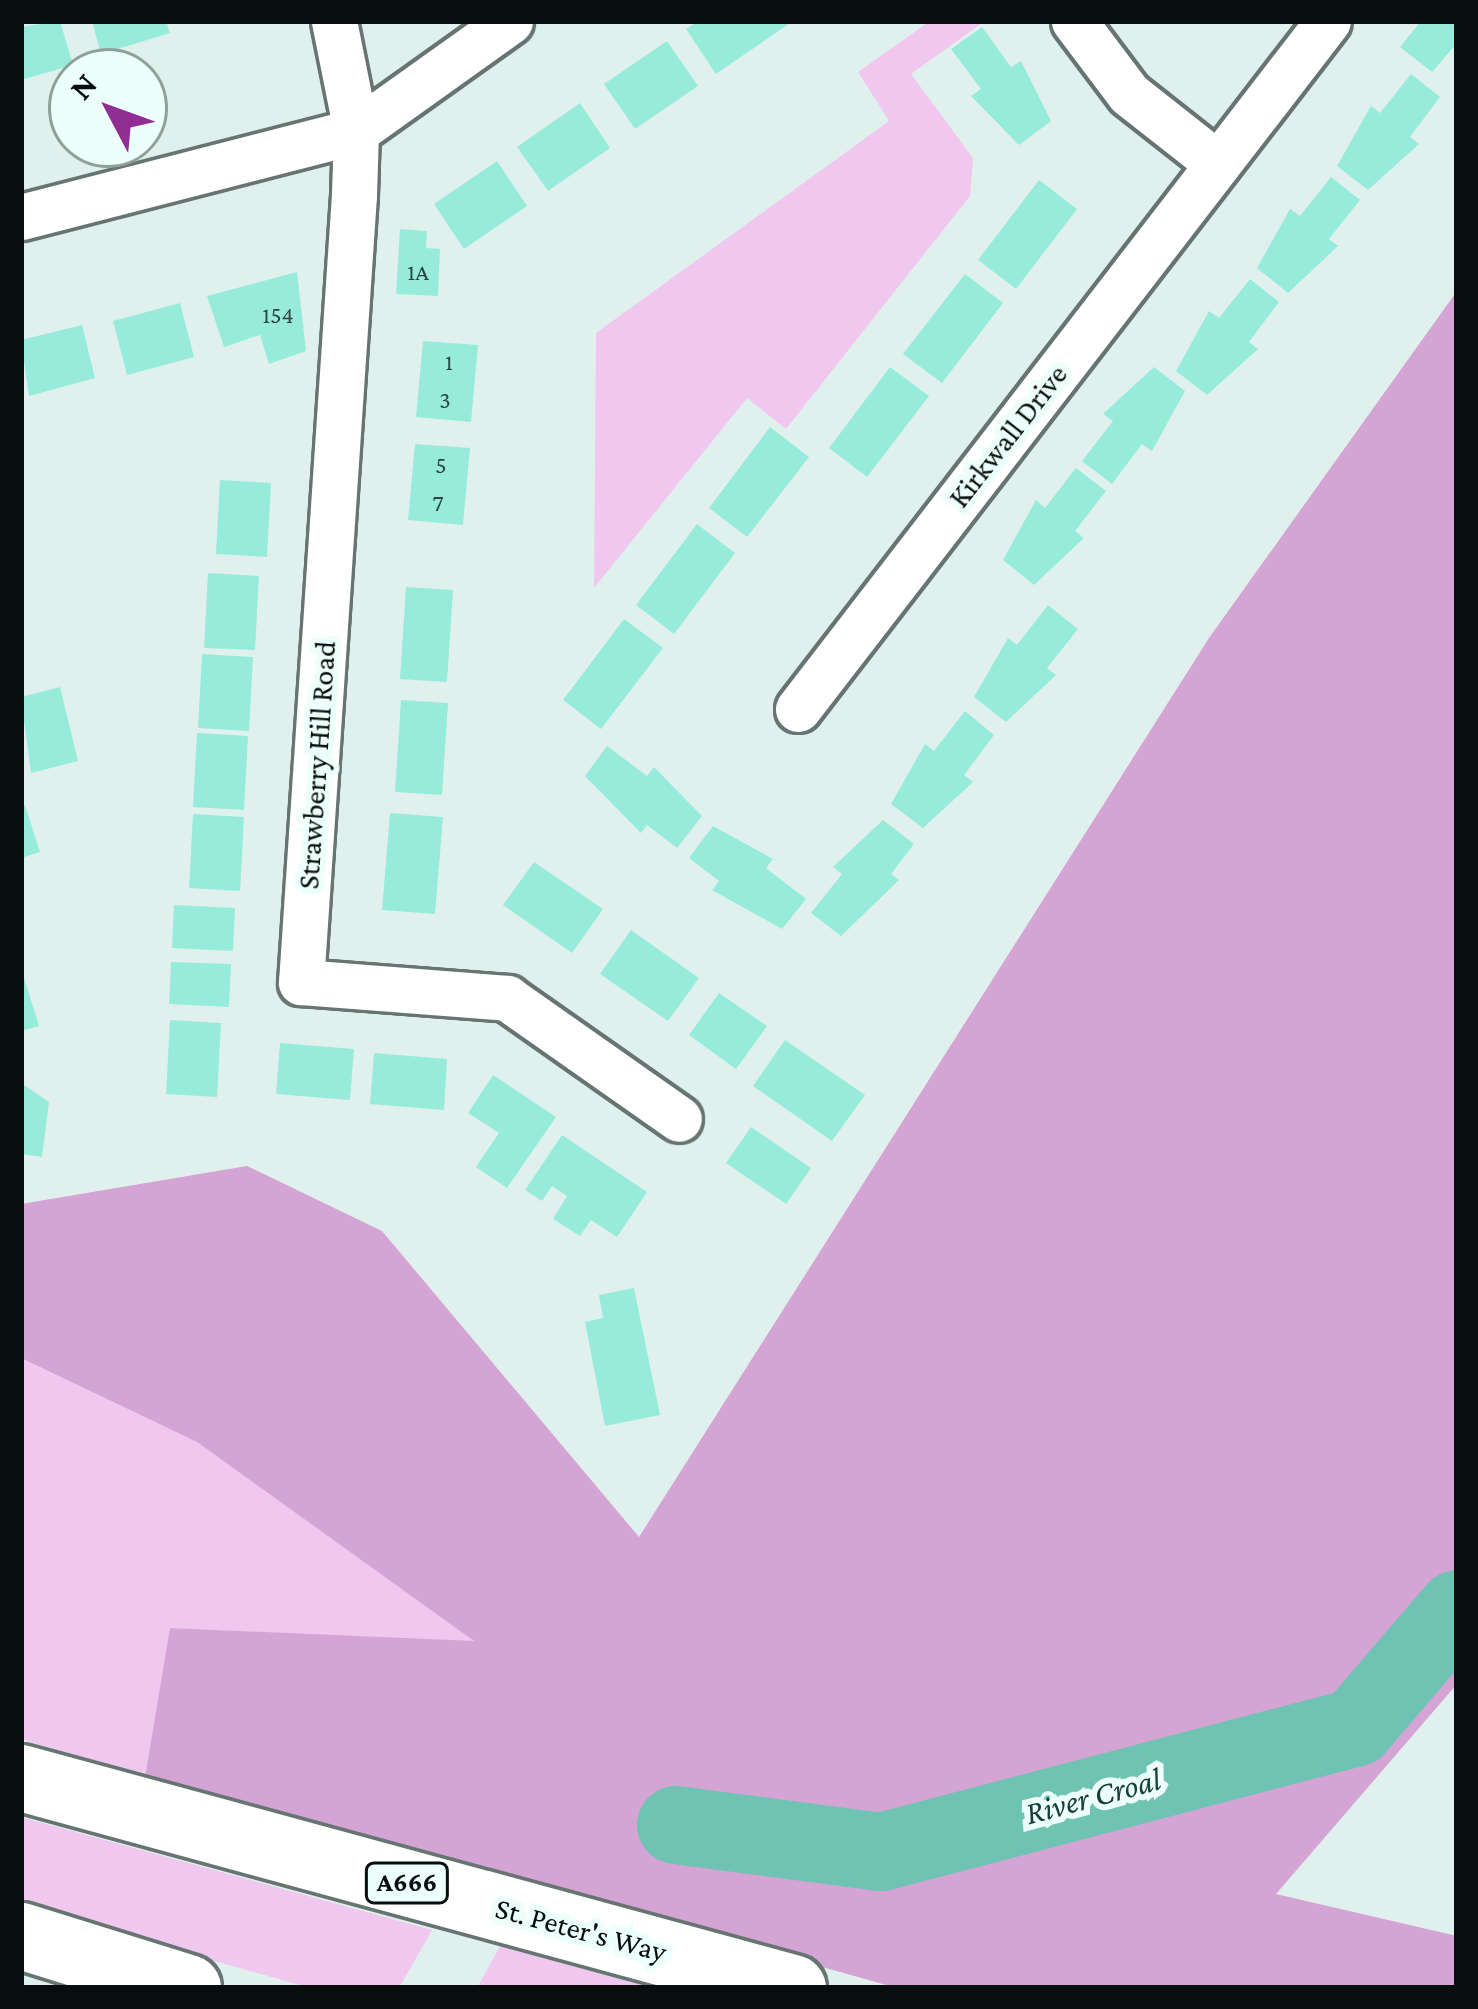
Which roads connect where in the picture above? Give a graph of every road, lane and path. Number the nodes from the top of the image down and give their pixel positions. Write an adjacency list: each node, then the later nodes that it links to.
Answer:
1 (334, 21): 5 (street)
2 (510, 21): 5 (street)
3 (1074, 21): 6 (street)
4 (1328, 21): 6 (street, Kirkwall Drive)
5 (356, 131): 7 (street); 9 (street, Strawberry Hill Road)
6 (1218, 164): 8 (street, Kirkwall Drive)
7 (21, 217)
8 (798, 709)
9 (679, 1119)
10 (21, 1778): 13 (highway, St. Peter's Way / A666)
11 (21, 1936): 12 (highway)
12 (188, 1988)
13 (794, 1988)

